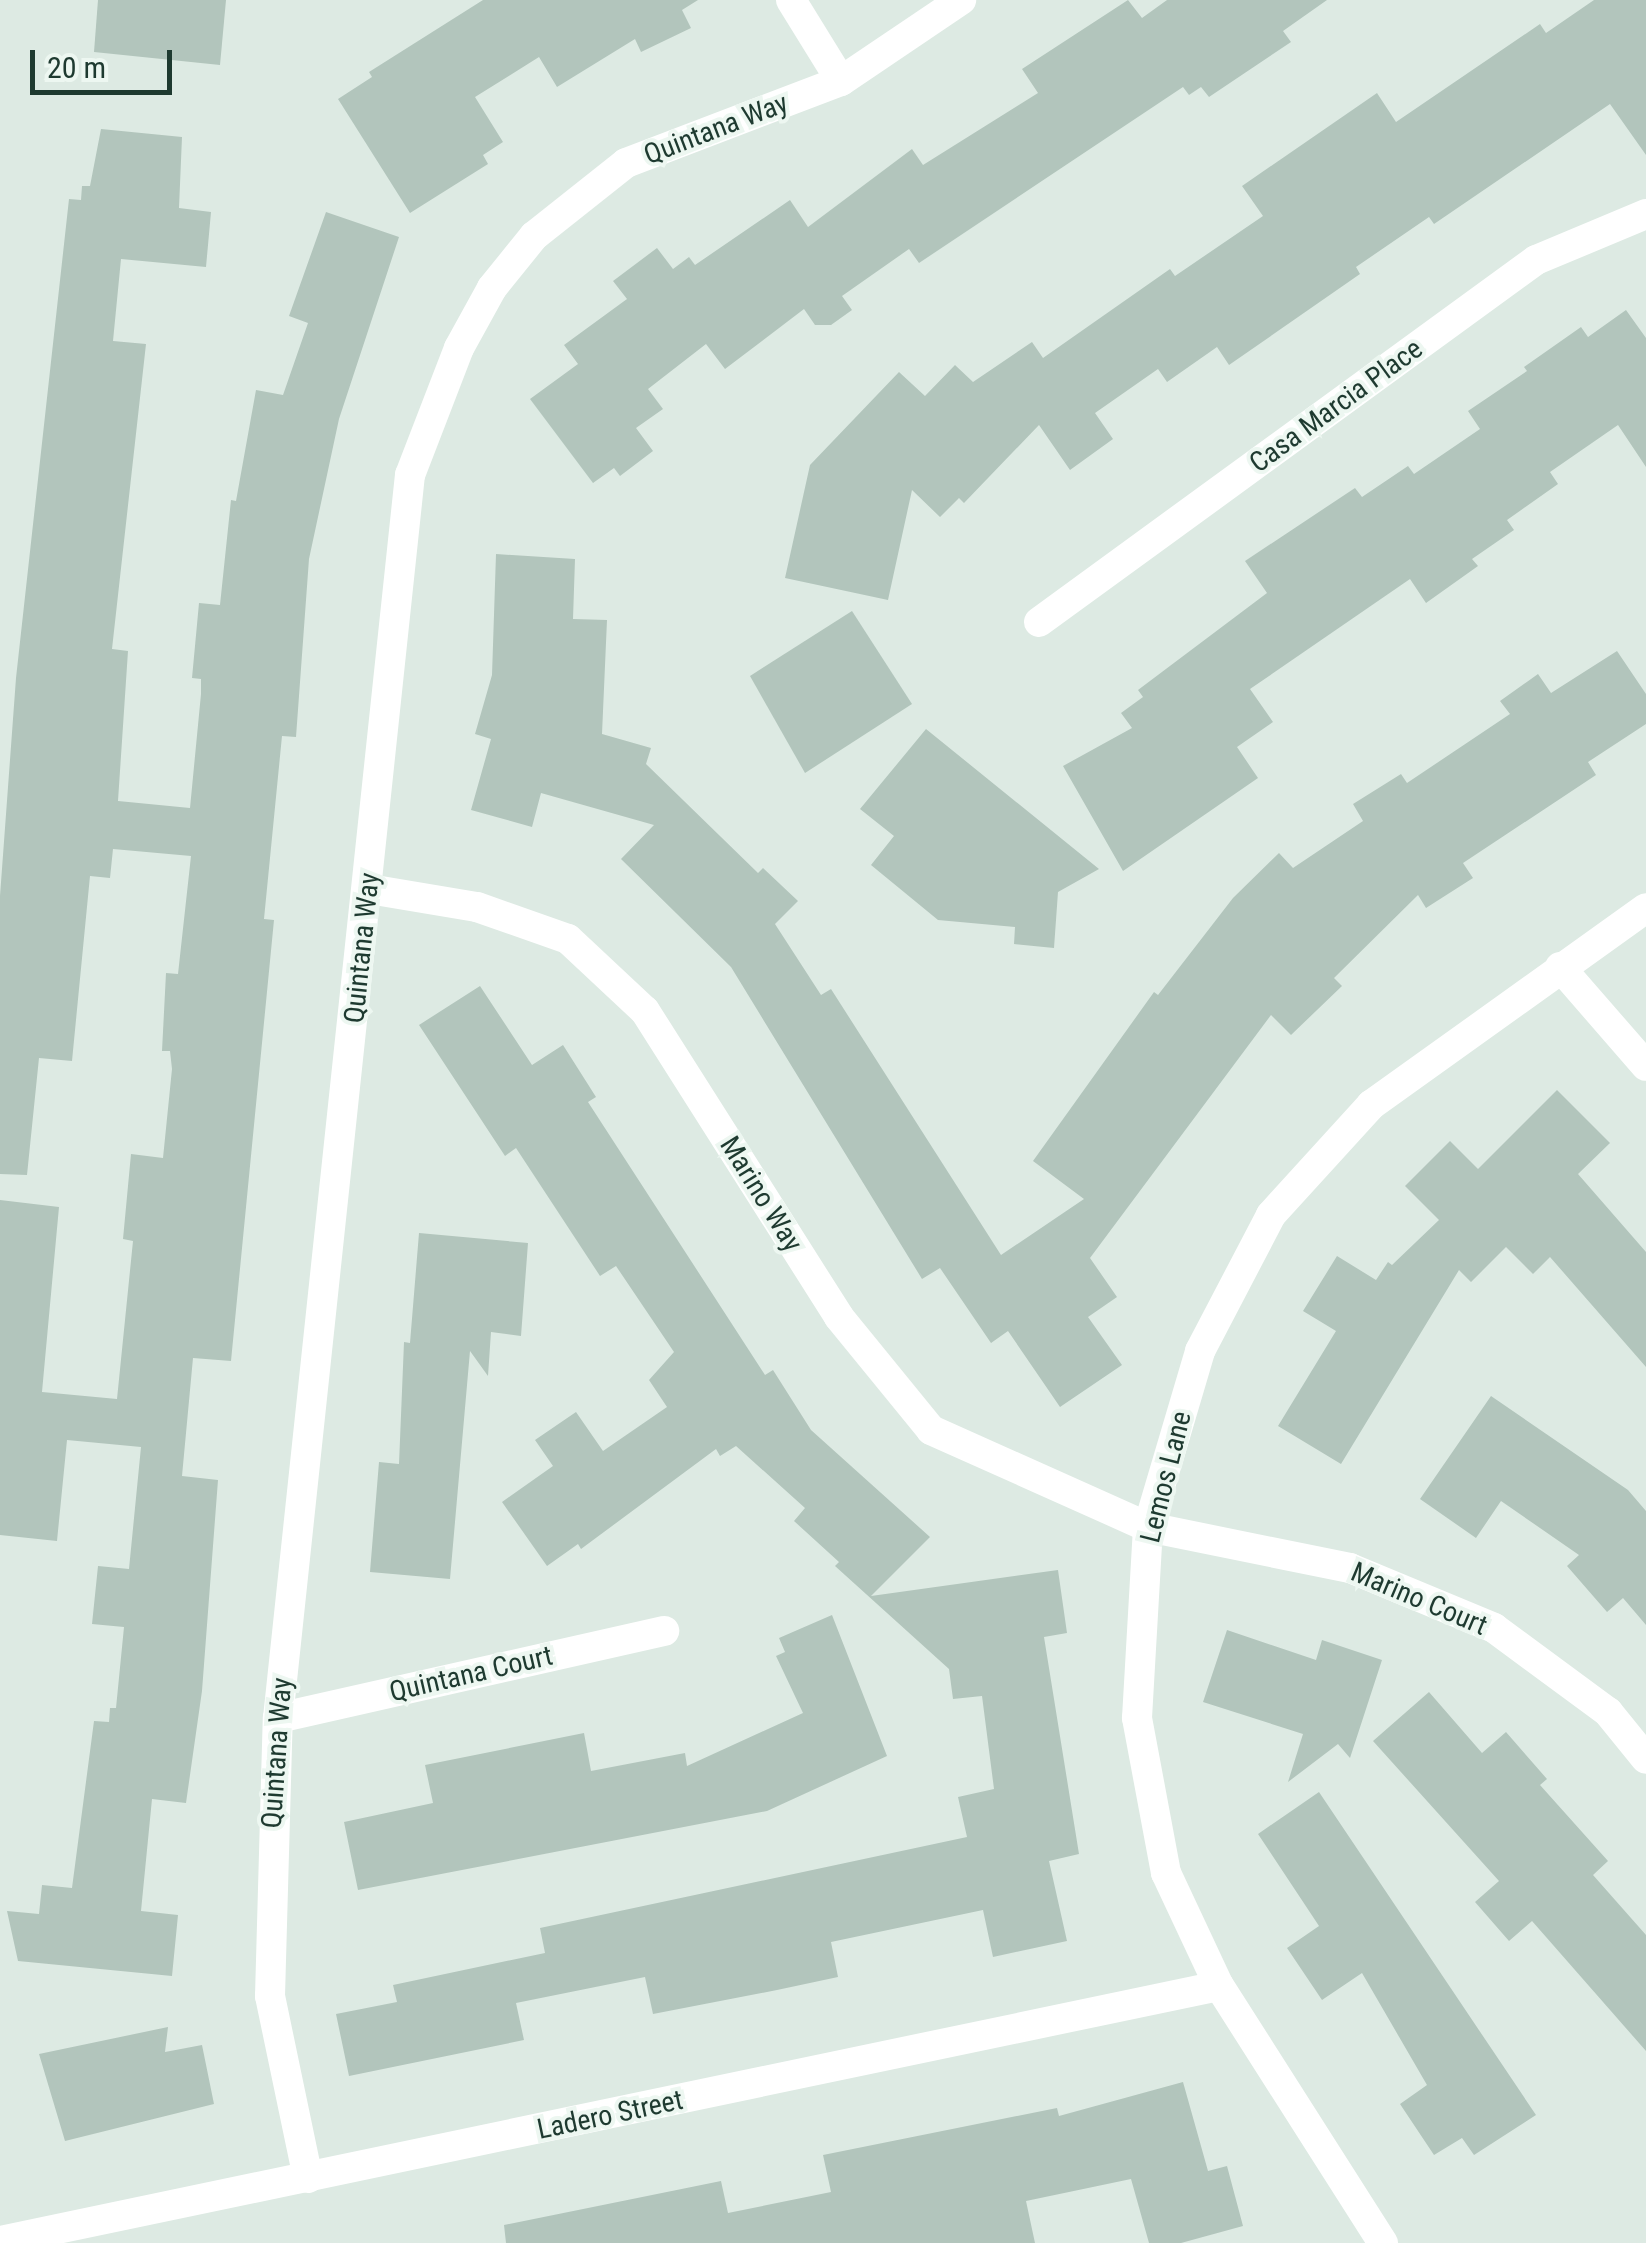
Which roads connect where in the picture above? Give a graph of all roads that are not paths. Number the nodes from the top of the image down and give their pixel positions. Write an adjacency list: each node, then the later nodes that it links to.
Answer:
1 (792, 0): 3 (street)
2 (961, 0): 3 (street, Quintana Way)
3 (841, 81): 6 (street, Quintana Way)
4 (1646, 214): 5 (street, Casa Marcia Place)
5 (1039, 622)
6 (369, 889): 10 (street, Marino Way); 12 (street, Quintana Way)
7 (1646, 908): 8 (street, Lemos Lane)
8 (1560, 967): 9 (street); 10 (street, Lemos Lane)
9 (1646, 1066)
10 (1148, 1527): 13 (street, Marino Court); 14 (street, Lemos Lane)
11 (664, 1630): 12 (street, Quintana Court)
12 (278, 1718): 15 (street, Quintana Way)
13 (1646, 1759)
14 (1219, 1986): 15 (street, Ladero Street); 17 (street, Lemos Lane)
15 (308, 2178): 16 (street, Ladero Street)
16 (0, 2241)
17 (1384, 2243)

